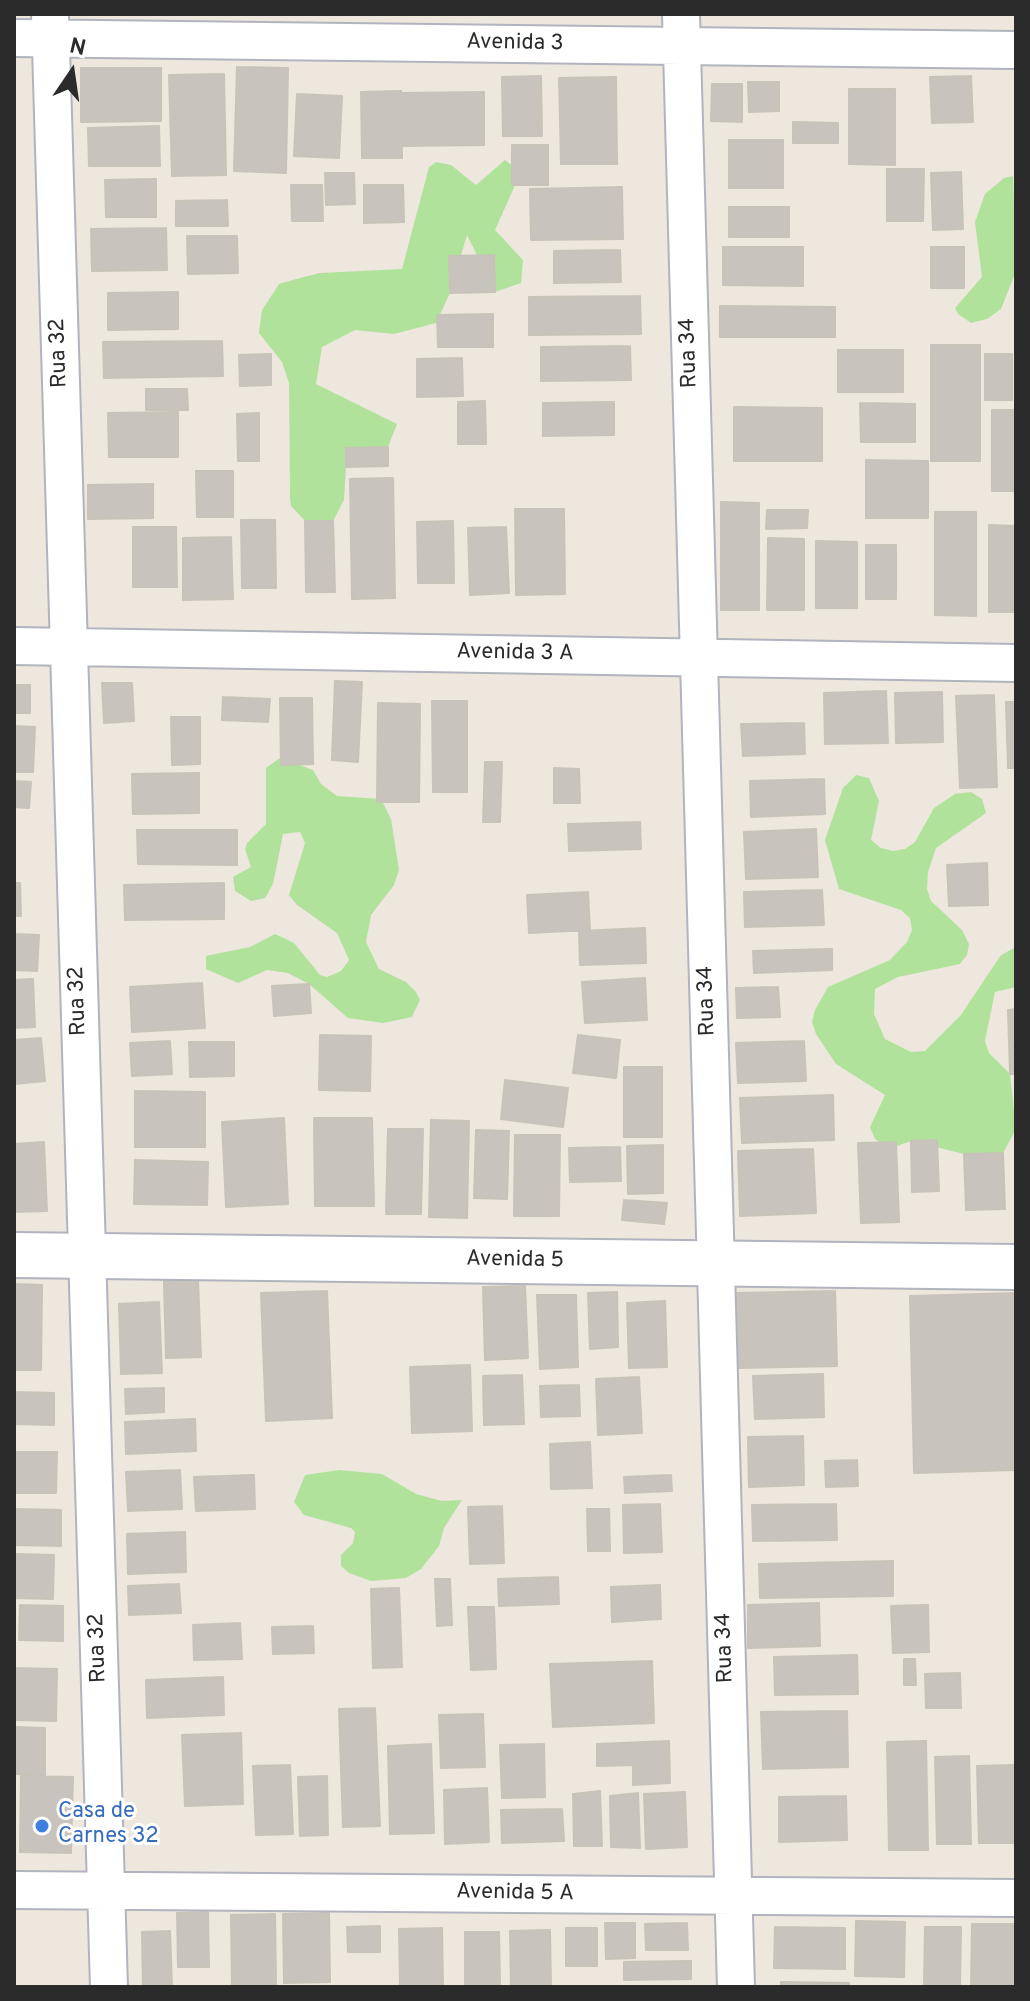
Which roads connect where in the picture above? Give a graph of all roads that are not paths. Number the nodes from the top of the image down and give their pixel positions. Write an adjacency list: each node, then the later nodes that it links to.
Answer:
1 (50, 26): 2 (street, Avenida 3); 3 (street, Avenida 3); 6 (street, Rua 32)
2 (681, 30): 4 (street, Avenida 3); 7 (street, Rua 34)
3 (14, 38)
4 (1016, 50)
5 (14, 646): 6 (street, Avenida 3 A)
6 (68, 647): 7 (street, Avenida 3 A); 10 (street, Rua 32)
7 (698, 658): 8 (street, Avenida 3 A); 11 (street, Rua 34)
8 (1016, 663)
9 (14, 1255): 10 (street, Avenida 5)
10 (87, 1255): 11 (street, Avenida 5); 14 (street, Rua 32)
11 (715, 1263): 12 (street, Avenida 5); 15 (street, Rua 34)
12 (1016, 1267)
13 (14, 1890): 14 (street, Avenida 5 A)
14 (106, 1890): 15 (street, Avenida 5 A); 17 (street, Rua 32)
15 (733, 1896): 16 (street, Avenida 5 A); 18 (street, Rua 34)
16 (1016, 1898)
17 (109, 1987)
18 (736, 1987)

